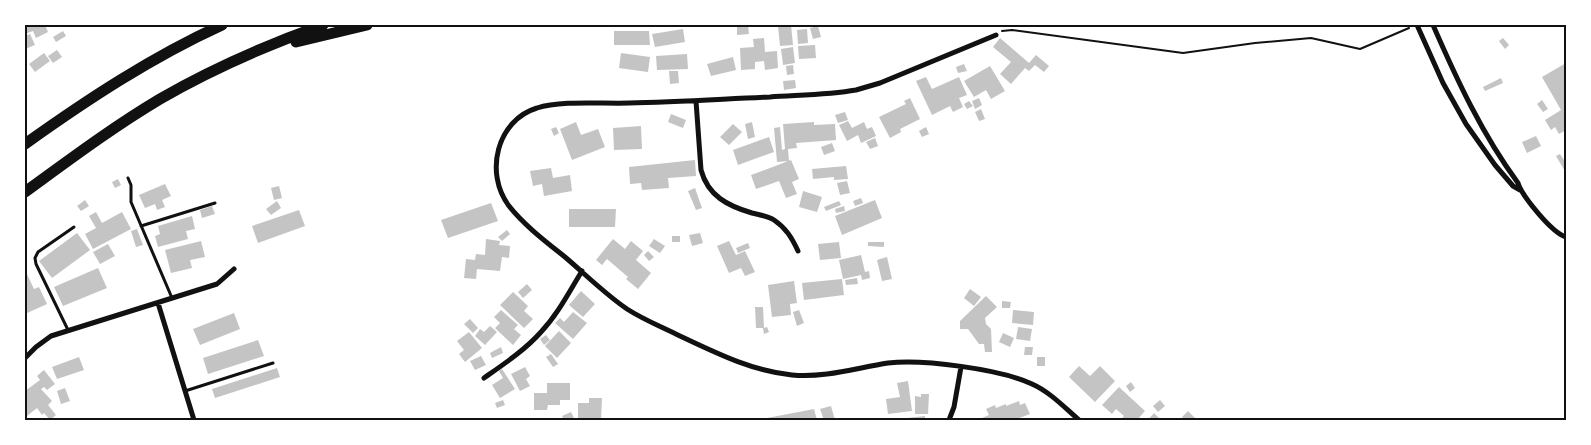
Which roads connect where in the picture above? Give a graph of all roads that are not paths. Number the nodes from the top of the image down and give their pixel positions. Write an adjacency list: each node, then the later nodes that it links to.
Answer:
1 (222, 25): 9 (highway)
2 (324, 25): 7 (highway)
3 (367, 25): 7 (highway)
4 (1417, 25): 11 (street)
5 (1433, 25): 11 (street)
6 (996, 35): 8 (street)
7 (256, 51): 12 (highway)
8 (696, 101): 17 (street); 19 (street)
9 (25, 144)
10 (128, 178): 14 (lane)
11 (1520, 190): 16 (street)
12 (25, 192)
13 (215, 203): 14 (lane)
14 (141, 226): 20 (lane)
15 (74, 228): 22 (lane)
16 (1566, 237)
17 (798, 251)
18 (234, 269): 20 (street)
19 (582, 271): 25 (street); 26 (street)
20 (172, 299): 21 (street)
21 (158, 302): 22 (street); 27 (street)
22 (68, 331): 23 (street)
23 (25, 358)
24 (273, 363): 27 (lane)
25 (961, 367): 29 (street); 30 (street)
26 (484, 378)
27 (185, 390): 28 (street)
28 (194, 420)
29 (949, 420)
30 (1079, 420)

